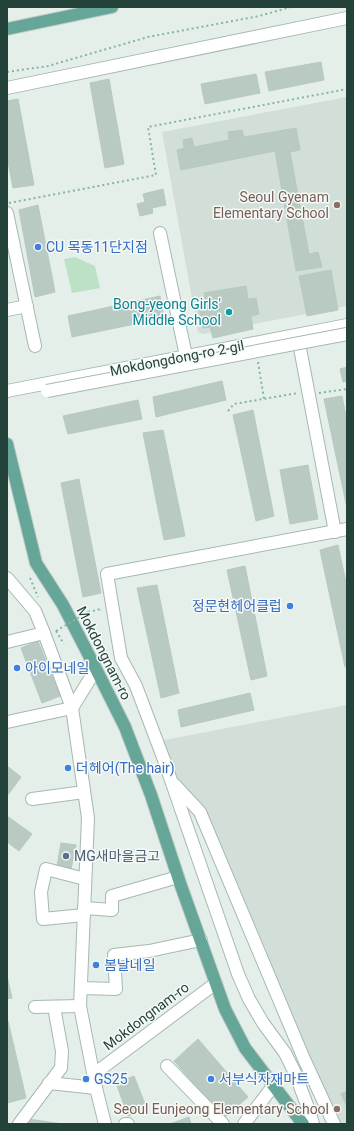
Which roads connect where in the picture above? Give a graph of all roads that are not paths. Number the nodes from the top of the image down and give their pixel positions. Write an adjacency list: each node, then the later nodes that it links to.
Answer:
1 (112, 7): 3 (main road)
2 (347, 18): 4 (street)
3 (7, 29)
4 (7, 88)
5 (7, 213): 7 (street)
6 (160, 233): 13 (street)
7 (27, 306): 8 (street); 12 (street)
8 (7, 310)
9 (347, 325): 13 (street, Mokdongdong-ro 2-gil)
10 (347, 334): 11 (street, bridge)
11 (298, 343): 14 (street, bridge); 16 (street)
12 (35, 346)
13 (186, 356): 14 (street, Mokdongdong-ro 2-gil)
14 (10, 390)
15 (7, 444): 20 (main road, Mokdongnam-ro)
16 (341, 530): 23 (street)
17 (7, 578): 18 (street)
18 (44, 633): 19 (street); 21 (street)
19 (7, 642)
20 (96, 669): 21 (street); 26 (main road, Mokdongnam-ro)
21 (72, 708): 22 (street); 24 (street)
22 (7, 722)
23 (171, 781): 45 (street); 46 (street)
24 (84, 792): 25 (street); 27 (street)
25 (32, 799)
26 (178, 877): 28 (street); 29 (main road, Mokdongnam-ro)
27 (85, 879): 28 (street); 28 (street)
28 (84, 911): 31 (street)
29 (201, 940): 30 (main road, Mokdongnam-ro); 31 (street)
30 (216, 983): 36 (street, Mokdongnam-ro); 38 (main road, Mokdongnam-ro)
31 (81, 988): 32 (street)
32 (80, 1006): 33 (street); 36 (street)
33 (54, 1007): 34 (street); 37 (street)
34 (35, 1008)
35 (167, 1066): 42 (street)
36 (94, 1074): 39 (street)
37 (49, 1083): 39 (street); 40 (street)
38 (274, 1085): 43 (street); 44 (main road, Mokdongnam-ro)
39 (96, 1088): 41 (street)
40 (19, 1124)
41 (105, 1124)
42 (224, 1124)
43 (244, 1124)
44 (303, 1124)
45 (313, 1124)
46 (334, 1124)

